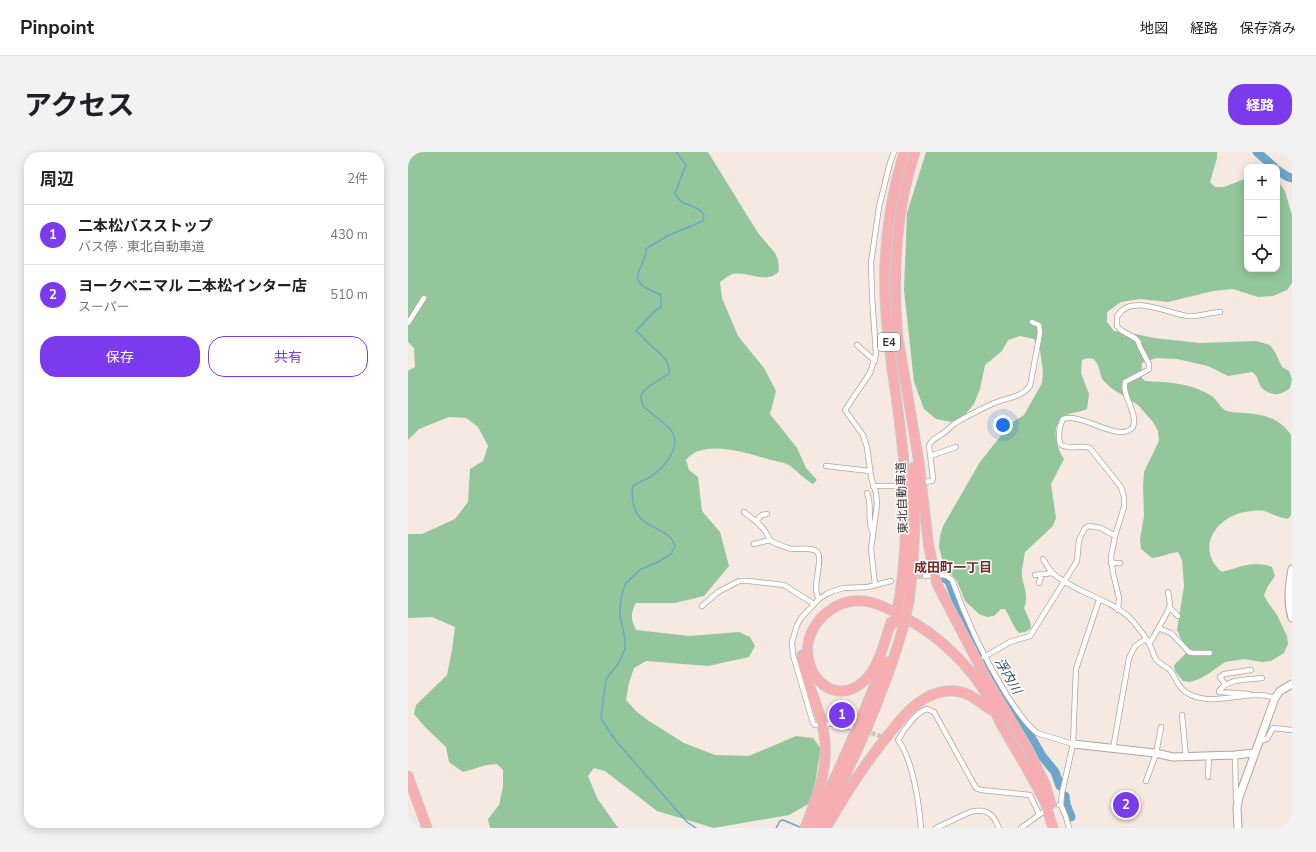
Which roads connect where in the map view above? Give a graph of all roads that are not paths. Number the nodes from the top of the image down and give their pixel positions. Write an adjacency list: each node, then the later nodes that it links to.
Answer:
1 (894, 152): 10 (street)
2 (904, 152): 49 (highway, 東北自動車道 / E4, bridge)
3 (915, 152): 8 (highway, 東北自動車道 / E4)
4 (424, 298): 7 (street)
5 (1220, 312): 23 (street)
6 (1032, 322): 12 (street)
7 (408, 323)
8 (899, 343): 56 (highway); 83 (highway, 東北自動車道 / E4, bridge)
9 (857, 345): 10 (street)
10 (875, 362): 14 (street)
11 (956, 447): 12 (street)
12 (930, 456): 15 (street)
13 (826, 466): 14 (street)
14 (870, 471): 16 (street)
15 (925, 482)
16 (873, 486): 17 (street); 22 (street)
17 (896, 486)
18 (867, 493): 22 (street)
19 (744, 512): 21 (street)
20 (766, 514): 21 (street)
21 (756, 521): 24 (street)
22 (873, 533): 39 (street)
23 (1115, 536): 27 (street); 37 (street)
24 (770, 540): 25 (street); 41 (street)
25 (754, 544)
26 (1043, 559): 30 (street)
27 (1112, 563): 28 (street); 46 (street)
28 (1120, 563)
29 (1292, 569): 48 (street)
30 (1052, 573): 32 (street); 37 (street)
31 (938, 574): 53 (street)
32 (1042, 574): 34 (street); 38 (street)
33 (932, 575): 35 (street)
34 (1035, 575)
35 (925, 576)
36 (892, 581): 39 (street)
37 (1065, 582): 42 (street); 53 (street)
38 (1039, 583)
39 (875, 585): 41 (street)
40 (1168, 592): 45 (street)
41 (819, 599): 43 (street)
42 (1099, 600): 46 (street); 69 (street)
43 (814, 604): 44 (street); 65 (street)
44 (702, 606)
45 (1169, 607): 47 (street); 50 (street)
46 (1118, 610): 51 (street)
47 (1178, 616)
48 (1292, 618)
49 (892, 623): 61 (highway); 82 (highway, 東北自動車道 / E4)
50 (1158, 628): 51 (street); 52 (street)
51 (1147, 641): 59 (street); 70 (street)
52 (1210, 653)
53 (984, 657): 69 (street)
54 (1251, 670): 57 (street)
55 (1262, 678): 57 (street)
56 (987, 680): 81 (highway); 90 (highway)
57 (1225, 684): 59 (street)
58 (1292, 684): 60 (street)
59 (1251, 695): 60 (street)
60 (1275, 698): 68 (street)
61 (995, 712): 84 (highway); 89 (highway)
62 (1182, 715): 75 (street)
63 (826, 724): 64 (street)
64 (838, 724)
65 (819, 725)
66 (1161, 727): 72 (street)
67 (1292, 730): 68 (street)
68 (1259, 741): 71 (street)
69 (1073, 744): 70 (street); 91 (street)
70 (1113, 749): 72 (street)
71 (1254, 753): 73 (street); 79 (street)
72 (1156, 754): 75 (street); 78 (street)
73 (1235, 755): 74 (street); 79 (street)
74 (1209, 756): 75 (street); 77 (street)
75 (1186, 757)
76 (408, 776): 80 (highway)
77 (1208, 778)
78 (1146, 781)
79 (1237, 808): 92 (street)
80 (427, 828)
81 (805, 828)
82 (810, 828)
83 (820, 828)
84 (826, 828)
85 (921, 828): 88 (street)
86 (936, 828): 87 (street)
87 (999, 828)
88 (1021, 828)
89 (1053, 828)
90 (1058, 828)
91 (1069, 828)
92 (1238, 828)

